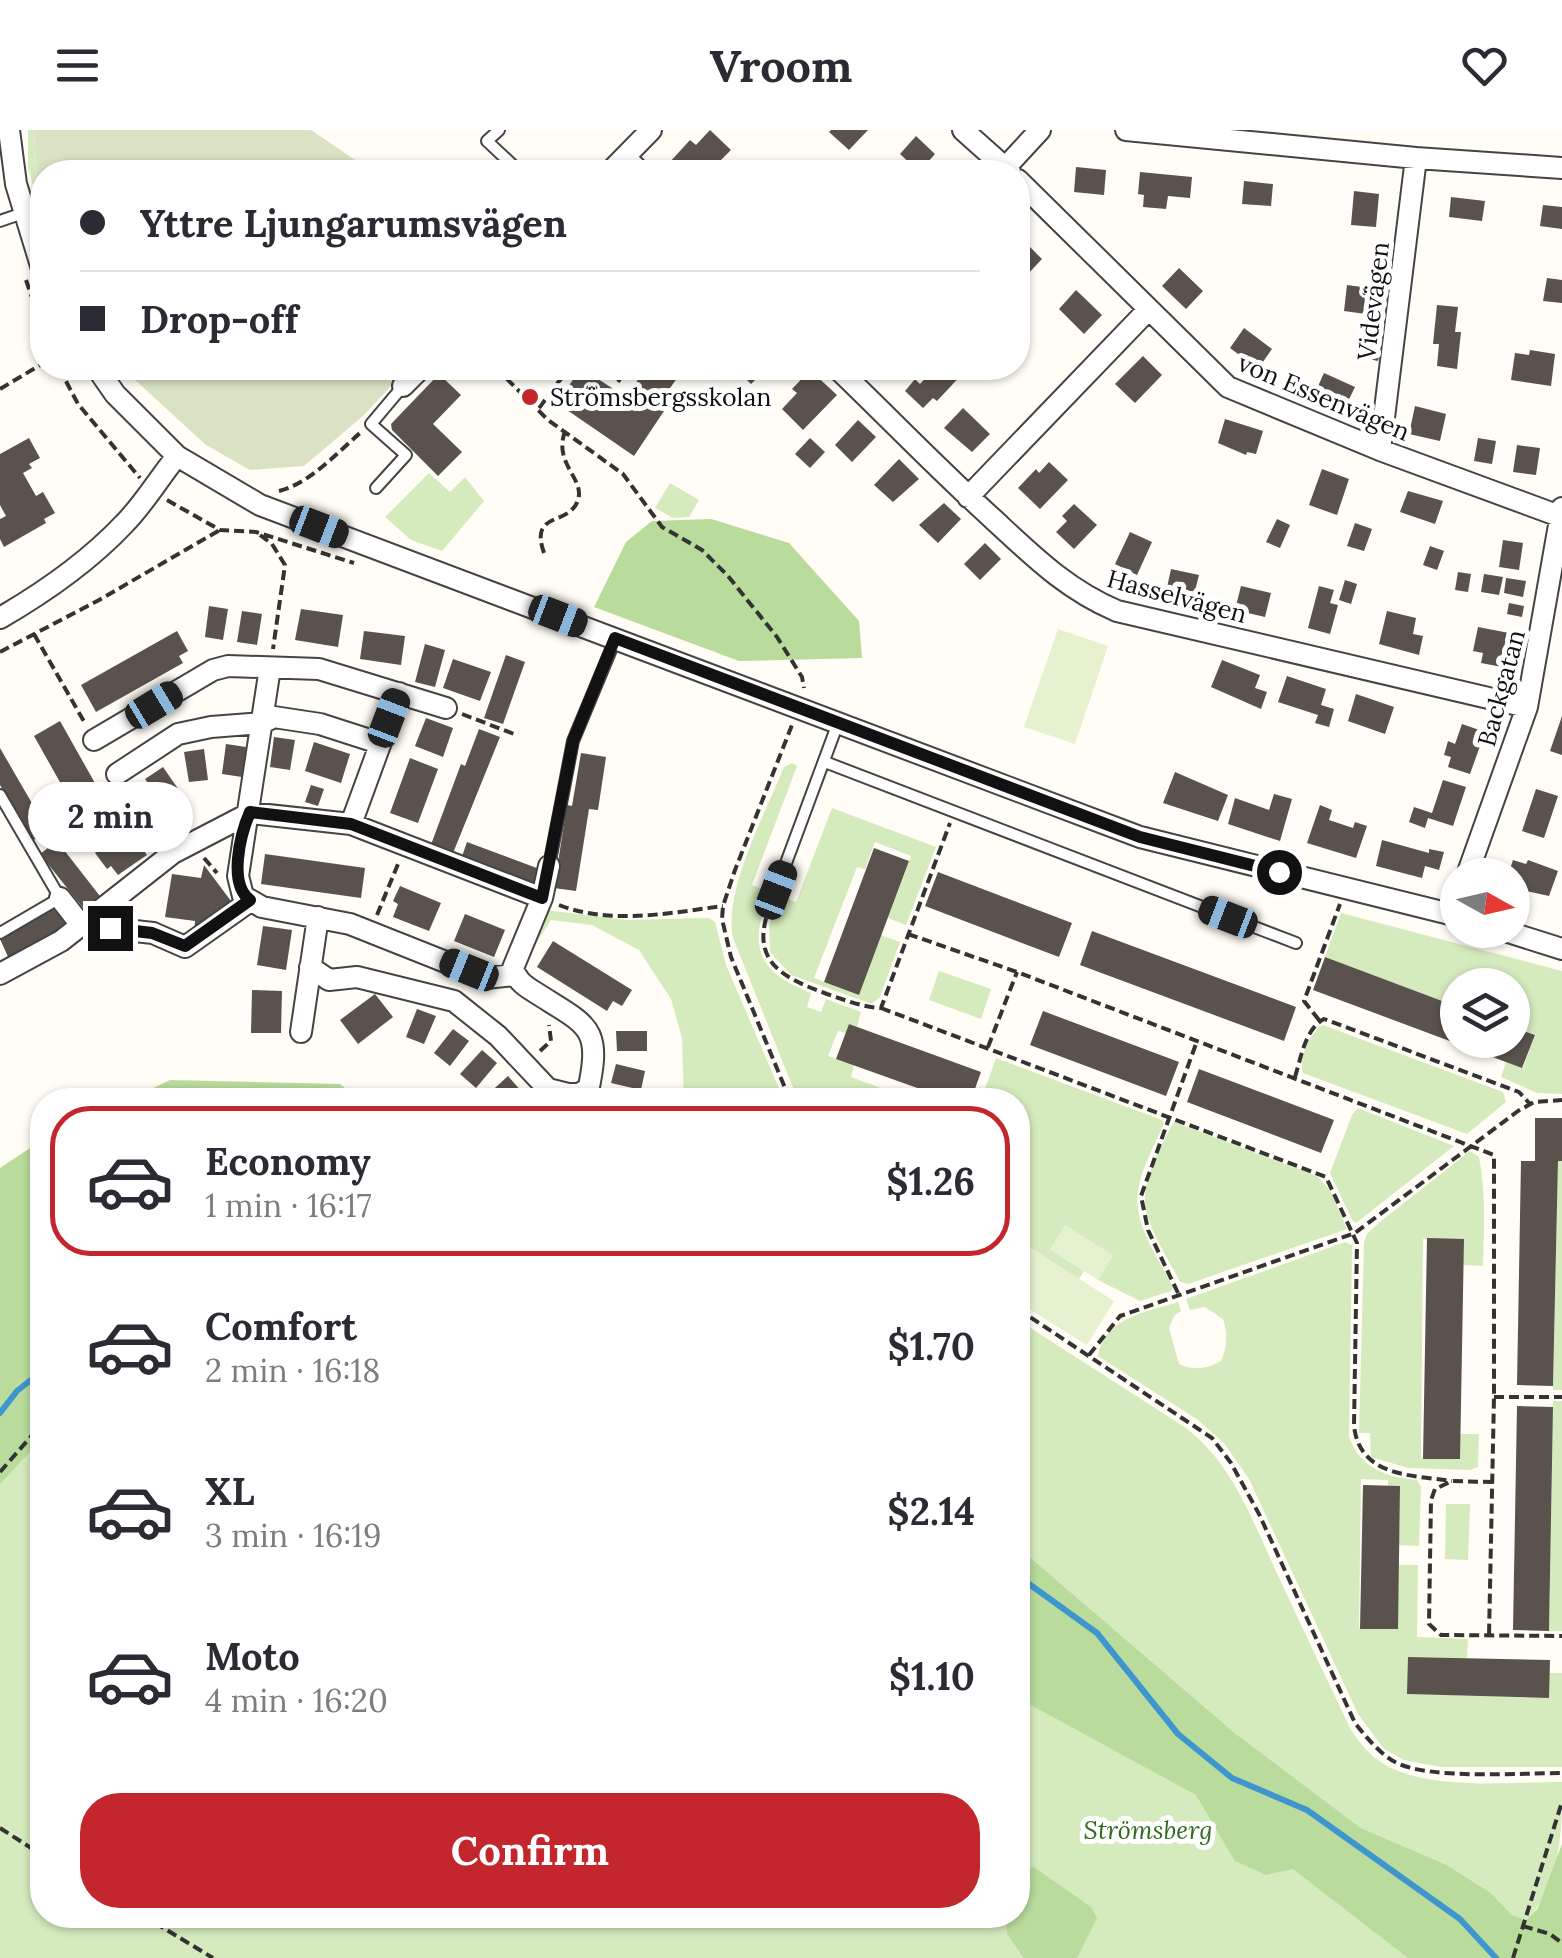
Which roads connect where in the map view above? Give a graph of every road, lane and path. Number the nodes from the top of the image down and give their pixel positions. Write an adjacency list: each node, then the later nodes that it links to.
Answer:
1 (9, 130): 14 (street)
2 (499, 130): 8 (lane)
3 (651, 130): 9 (street)
4 (963, 130): 10 (street, von Essenvägen)
5 (1040, 130): 11 (street)
6 (1126, 130): 7 (street)
7 (1416, 158): 12 (street); 29 (street, Videvägen)
8 (507, 160)
9 (630, 160)
10 (996, 160)
11 (1020, 160)
12 (1562, 168)
13 (1030, 193): 17 (street, von Essenvägen)
14 (24, 213): 15 (lane); 16 (street)
15 (0, 221)
16 (30, 232)
17 (1148, 311): 29 (street, von Essenvägen); 32 (street)
18 (30, 371): 25 (path)
19 (105, 380): 30 (street)
20 (409, 380): 24 (street)
21 (508, 380): 26 (path)
22 (560, 380): 26 (path)
23 (850, 380): 32 (street, Hasselvägen)
24 (403, 386): 27 (lane)
25 (0, 389)
26 (538, 410): 28 (path)
27 (371, 424): 31 (lane); 33 (path)
28 (565, 431): 38 (path); 45 (path)
29 (1380, 450): 35 (street, von Essenvägen)
30 (177, 456): 33 (street); 39 (street)
31 (376, 488)
32 (968, 496): 47 (street, Hasselvägen)
33 (260, 505): 41 (street)
34 (1562, 508): 35 (street, Backgatan)
35 (1561, 516): 47 (street, Backgatan)
36 (220, 530): 40 (path)
37 (256, 532): 43 (path)
38 (544, 553)
39 (0, 618)
40 (34, 634): 42 (path); 51 (path)
41 (615, 638): 45 (street); 64 (lane)
42 (0, 652)
43 (270, 668): 44 (street); 49 (street); 51 (street)
44 (399, 693): 46 (street); 52 (street)
45 (799, 707): 48 (street); 70 (path)
46 (446, 708): 50 (path)
47 (1528, 708): 63 (street, Backgatan)
48 (839, 722): 53 (lane); 71 (street)
49 (262, 723): 52 (street); 54 (street); 57 (street)
50 (514, 734)
51 (94, 740)
52 (380, 744): 59 (street)
53 (824, 762): 58 (lane); 65 (lane)
54 (117, 774): 55 (path)
55 (130, 792): 61 (path); 62 (path)
56 (0, 795): 62 (lane)
57 (250, 812): 59 (street); 61 (street); 66 (street)
58 (954, 812): 76 (path); 78 (lane)
59 (351, 824): 60 (street)
60 (405, 846): 68 (street); 74 (path)
61 (182, 848): 66 (path); 73 (street)
62 (32, 849): 67 (lane)
63 (1473, 858)
64 (548, 866): 68 (street)
65 (776, 890): 87 (path)
66 (244, 894): 72 (street); 73 (street)
67 (60, 898): 73 (street); 75 (lane)
68 (542, 898): 70 (path); 83 (street)
69 (1340, 904): 88 (path)
70 (722, 906): 96 (path)
71 (1440, 912)
72 (318, 916): 74 (street); 80 (street)
73 (81, 925): 82 (street)
74 (371, 931): 84 (street)
75 (0, 934)
76 (908, 934): 81 (path); 87 (path)
77 (1530, 938): 79 (street)
78 (1296, 943)
79 (1562, 948)
80 (310, 967): 86 (street); 89 (street)
81 (1016, 972): 90 (path); 91 (path)
82 (0, 974)
83 (514, 975): 84 (street); 85 (street)
84 (486, 978): 86 (street)
85 (547, 1000): 92 (path); 95 (street)
86 (465, 1008): 92 (street)
87 (881, 1008): 91 (path)
88 (1319, 1020): 93 (path); 98 (path)
89 (301, 1032)
90 (1197, 1040): 93 (path); 99 (path)
91 (987, 1049): 99 (path)
92 (535, 1075): 94 (street)
93 (1294, 1077): 100 (path)
94 (547, 1088)
95 (589, 1088)
96 (785, 1088)
97 (1562, 1100): 98 (path)
98 (1530, 1104): 100 (path)
99 (1170, 1116): 101 (path); 102 (path)
100 (1474, 1145): 101 (path); 105 (path)
101 (1356, 1233): 102 (path); 109 (path)
102 (1179, 1295): 104 (path)
103 (1030, 1317): 104 (path)
104 (1088, 1356): 113 (path)
105 (1494, 1396): 106 (path); 110 (path)
106 (1562, 1397)
107 (30, 1438): 108 (path)
108 (0, 1472)
109 (1452, 1481): 110 (path); 111 (path)
110 (1493, 1482): 111 (path)
111 (1489, 1636): 112 (path)
112 (1562, 1636)
113 (1562, 1773)
114 (1562, 1802): 117 (path)
115 (0, 1828): 116 (path)
116 (30, 1847)
117 (1522, 1926): 119 (path); 121 (path)
118 (164, 1928): 120 (path)
119 (1562, 1943)
120 (214, 1958)
121 (1513, 1958)

